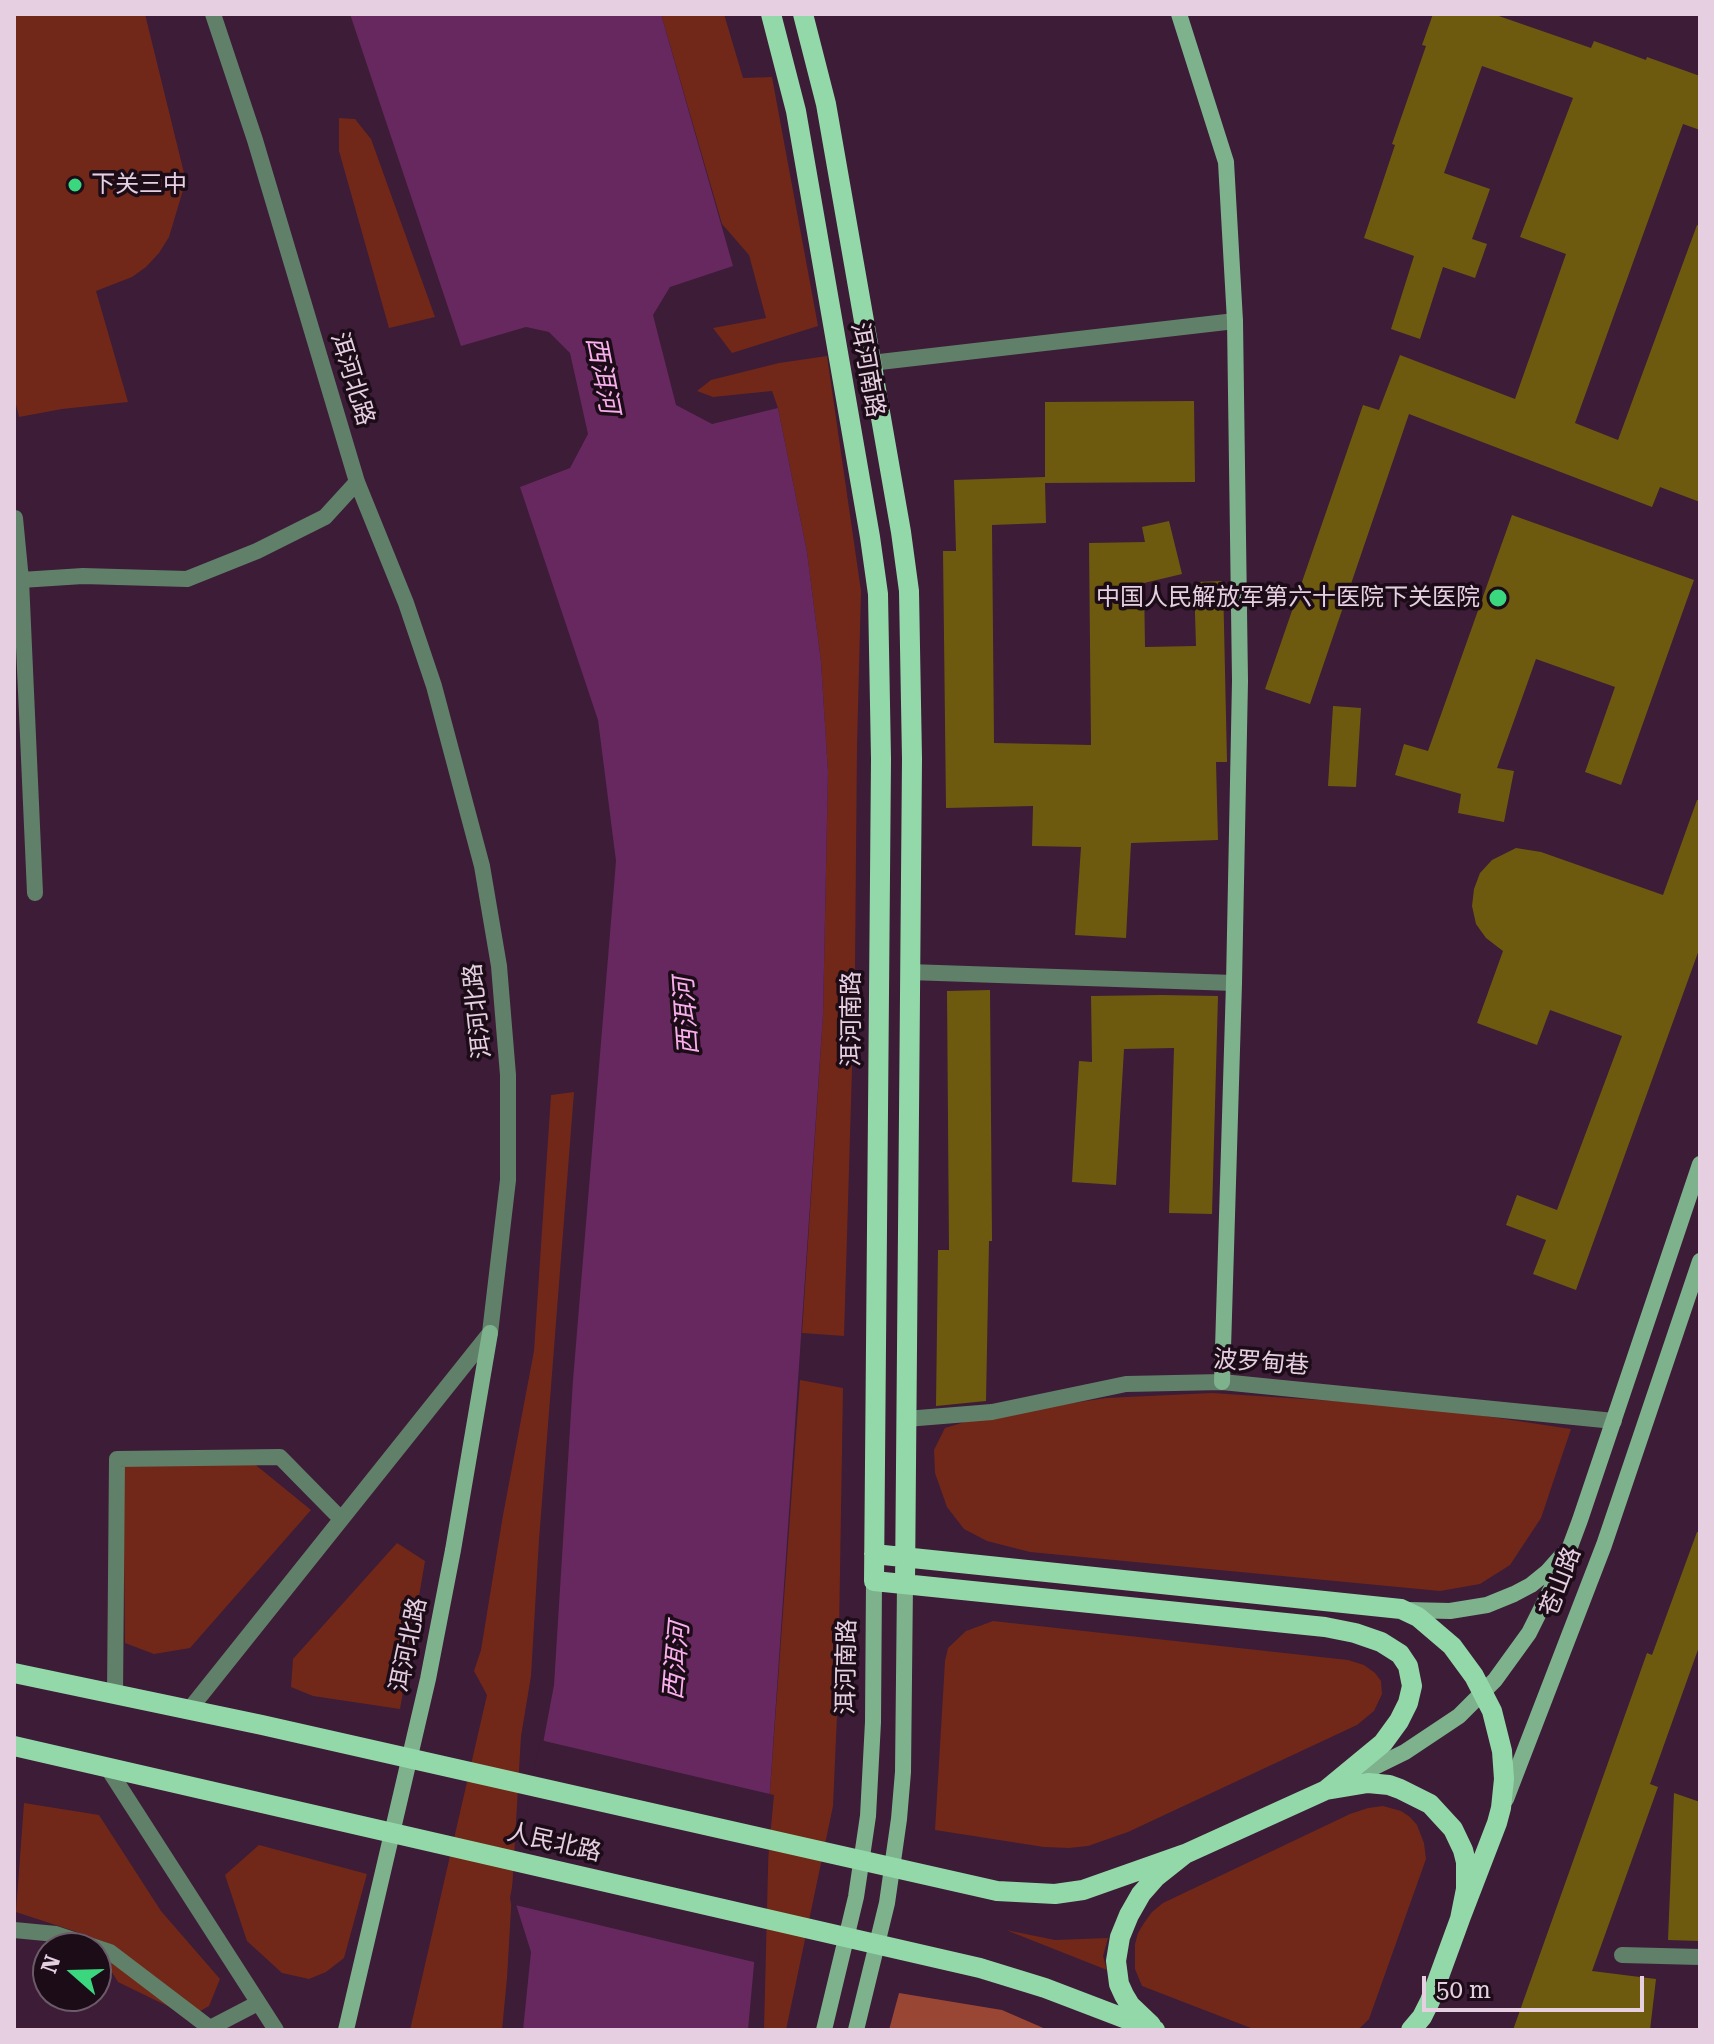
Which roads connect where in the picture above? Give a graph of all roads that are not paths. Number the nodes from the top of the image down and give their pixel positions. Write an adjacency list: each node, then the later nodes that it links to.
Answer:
1 (213, 14): 7 (street, 洱河北路)
2 (771, 14): 22 (main road, 洱河南路)
3 (803, 14): 6 (main road, 洱河南路)
4 (1179, 14): 5 (main road)
5 (1235, 321): 6 (street); 13 (main road)
6 (871, 363): 12 (main road, 洱河南路)
7 (357, 482): 9 (street); 16 (street, 洱河北路)
8 (15, 518): 9 (street)
9 (21, 580): 10 (street)
10 (19, 647): 11 (street)
11 (35, 893)
12 (909, 972): 13 (street); 18 (main road, 洱河南路)
13 (1234, 983): 17 (main road)
14 (1700, 1164): 19 (main road, 苍山路)
15 (1700, 1261): 34 (main road, 苍山路)
16 (490, 1333): 20 (street); 43 (main road, 洱河北路)
17 (1222, 1382): 18 (street, 波罗甸巷); 19 (street, 波罗甸巷)
18 (906, 1419): 23 (main road, 洱河南路)
19 (1614, 1421): 21 (main road, 苍山路)
20 (341, 1519): 29 (street); 30 (street)
21 (1580, 1520): 26 (main road); 28 (main road)
22 (874, 1554): 23 (main road); 24 (main road, 洱河南路)
23 (905, 1557): 25 (main road, 洱河南路); 26 (main road)
24 (874, 1581): 25 (main road); 44 (main road, 洱河南路)
25 (905, 1584): 33 (main road); 45 (main road, 洱河南路)
26 (1401, 1609): 28 (main road)
27 (14, 1673): 29 (main road)
28 (1483, 1693): 33 (main road); 34 (main road)
29 (115, 1695): 30 (main road)
30 (189, 1710): 35 (main road)
31 (14, 1746): 32 (main road, 人民北路)
32 (107, 1767): 41 (street); 46 (main road, 人民北路)
33 (1326, 1790): 35 (main road); 36 (main road)
34 (1497, 1823): 36 (main road, 苍山路)
35 (1185, 1854): 47 (main road)
36 (1460, 1919): 40 (main road)
37 (14, 1930): 41 (street)
38 (1622, 1955): 39 (street)
39 (1700, 1957)
40 (1430, 2001): 48 (main road); 49 (main road)
41 (258, 2003): 42 (street)
42 (276, 2030)
43 (346, 2030)
44 (824, 2030)
45 (856, 2030)
46 (1155, 2030)
47 (1162, 2030)
48 (1411, 2030)
49 (1423, 2030)

